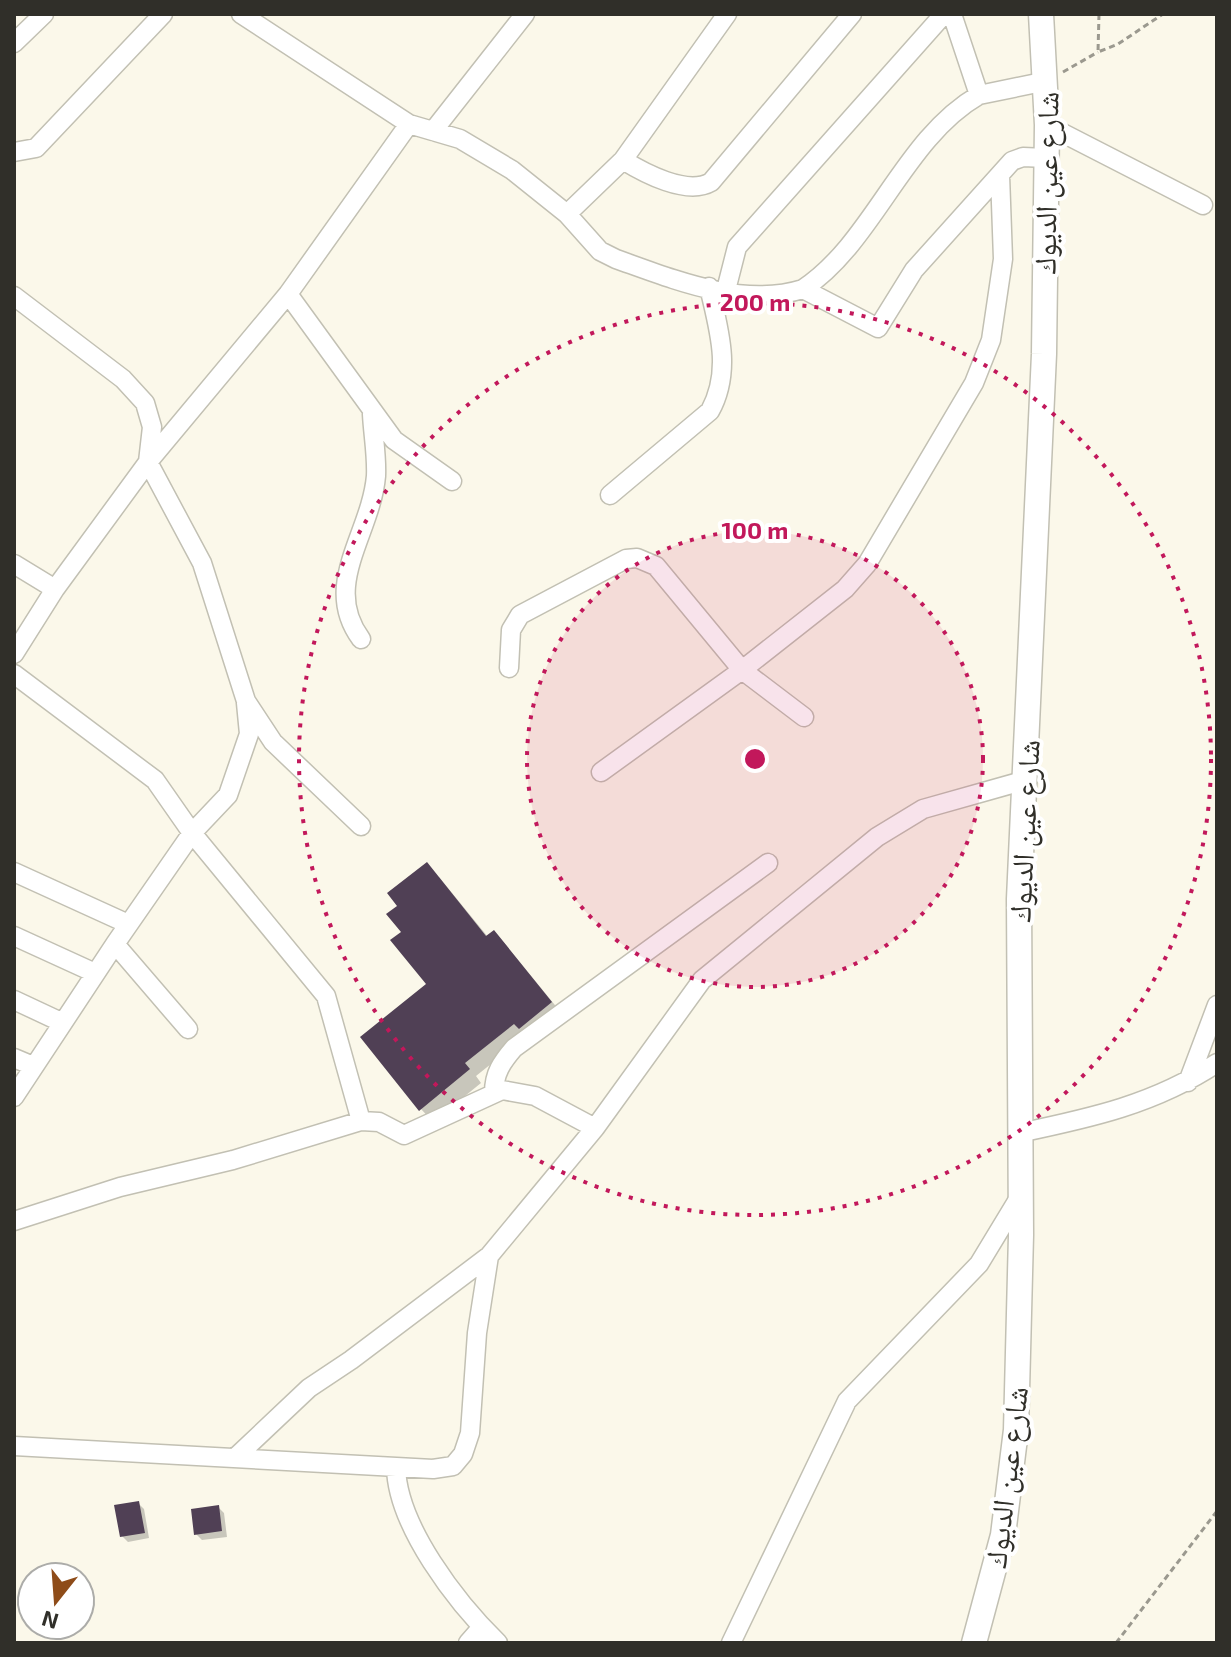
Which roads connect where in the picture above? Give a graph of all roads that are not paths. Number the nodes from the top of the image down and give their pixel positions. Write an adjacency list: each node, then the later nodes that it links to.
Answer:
1 (44, 14): 10 (street)
2 (163, 14): 16 (street)
3 (241, 14): 13 (street)
4 (525, 14): 15 (street)
5 (727, 14): 18 (street)
6 (852, 14): 18 (street)
7 (944, 14): 23 (street)
8 (952, 14): 12 (street)
9 (1041, 14): 11 (main road, شارع عين الديوك)
10 (14, 43)
11 (1047, 81): 12 (street); 14 (main road, شارع عين الديوك)
12 (979, 95): 22 (street)
13 (409, 124): 15 (street); 24 (street)
14 (1047, 125): 17 (main road, شارع عين الديوك); 20 (street)
15 (433, 131): 21 (street)
16 (14, 152)
17 (1046, 158): 19 (street); 40 (main road, شارع عين الديوك)
18 (623, 160): 21 (street)
19 (1000, 175): 22 (street); 35 (street)
20 (1203, 205)
21 (567, 214): 23 (street)
22 (803, 289): 23 (street)
23 (717, 290): 29 (street)
24 (288, 294): 26 (street); 27 (street)
25 (14, 296): 27 (street)
26 (372, 414): 28 (street); 32 (street)
27 (148, 462): 31 (street); 37 (street)
28 (452, 481)
29 (610, 495)
30 (14, 564): 31 (street)
31 (55, 589): 33 (street)
32 (361, 639)
33 (14, 654)
34 (509, 668): 35 (street)
35 (742, 670): 38 (street); 39 (street)
36 (14, 674): 42 (street)
37 (246, 701): 41 (street); 42 (street)
38 (804, 717)
39 (601, 772)
40 (1026, 780): 60 (street); 61 (main road, شارع عين الديوك)
41 (361, 826)
42 (192, 833): 45 (street); 59 (street)
43 (768, 863): 57 (street)
44 (14, 872): 45 (street)
45 (126, 923): 47 (street)
46 (14, 936): 48 (street)
47 (115, 944): 48 (street); 52 (street)
48 (95, 973): 51 (street)
49 (14, 1000): 51 (street)
50 (1217, 1005): 56 (street)
51 (61, 1022): 55 (street)
52 (188, 1029)
53 (14, 1058): 55 (street)
54 (1217, 1063): 56 (street)
55 (33, 1066): 58 (street)
56 (1188, 1082): 61 (street)
57 (494, 1093): 59 (street); 60 (street)
58 (14, 1097)
59 (361, 1121): 63 (street)
60 (595, 1128): 64 (street)
61 (1019, 1133): 62 (main road, شارع عين الديوك)
62 (1019, 1198): 71 (street); 72 (main road, شارع عين الديوك)
63 (14, 1221)
64 (489, 1256): 66 (street); 67 (street)
65 (14, 1446): 66 (street)
66 (236, 1457): 67 (street)
67 (396, 1467): 68 (street)
68 (482, 1627): 69 (street); 70 (street)
69 (468, 1643)
70 (498, 1643)
71 (731, 1643)
72 (974, 1643)

